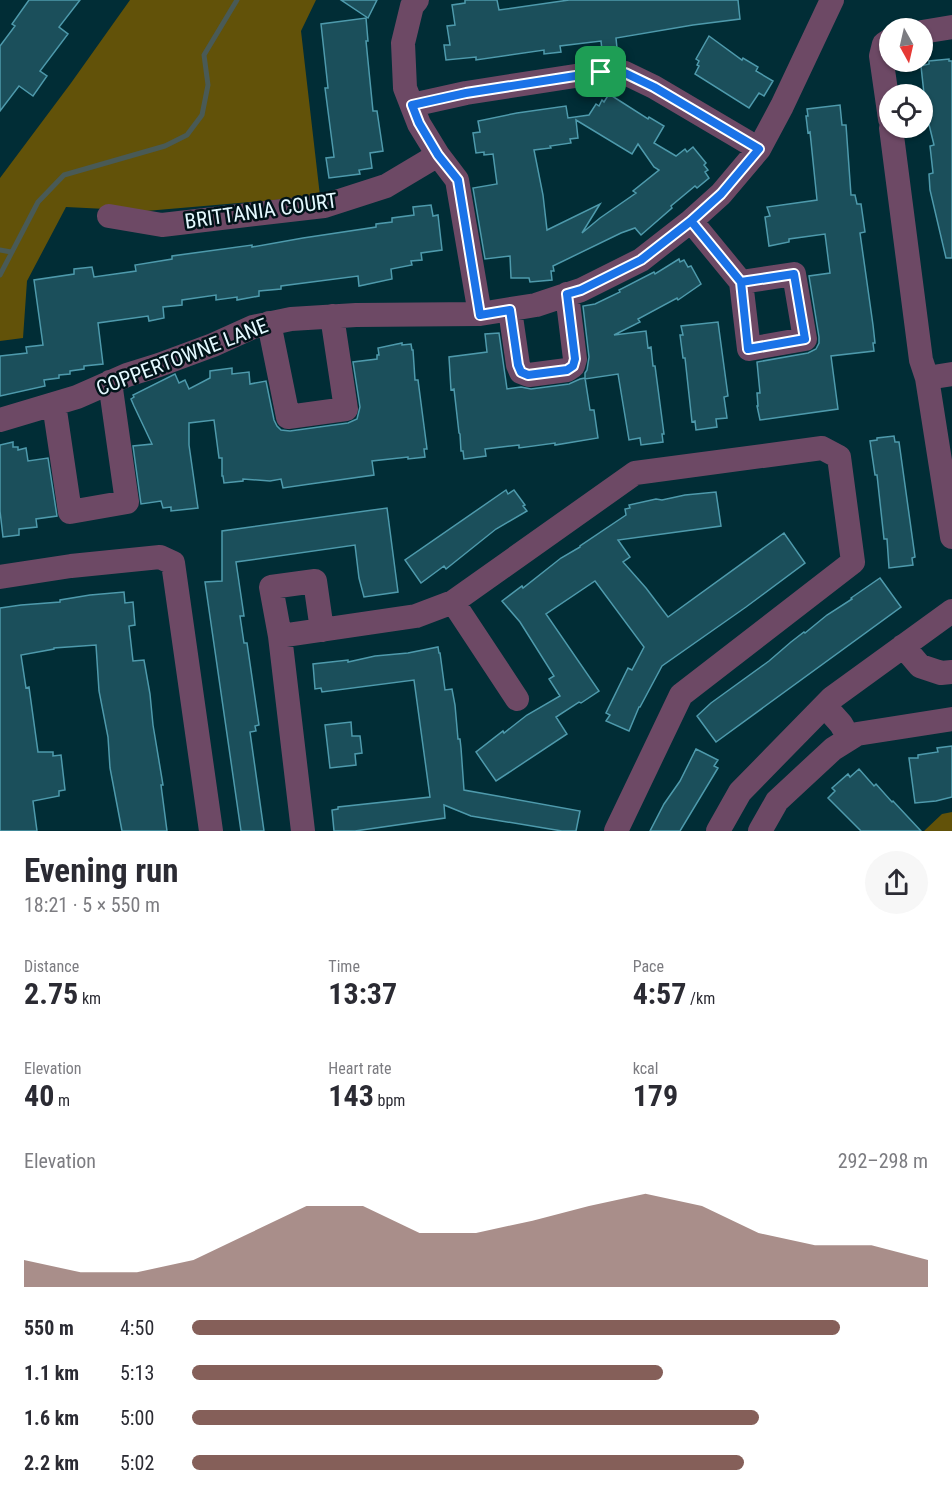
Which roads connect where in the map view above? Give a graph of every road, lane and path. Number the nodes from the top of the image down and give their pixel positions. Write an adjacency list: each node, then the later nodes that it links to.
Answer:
1 (417, 0): 5 (street)
2 (832, 0): 7 (street, COPPERTOWNE LANE)
3 (952, 27): 4 (street)
4 (933, 30)
5 (412, 105): 7 (street); 8 (street)
6 (892, 138): 18 (street)
7 (759, 149): 10 (street, COPPERTOWNE LANE)
8 (438, 155): 9 (street, BRITTANIA COURT); 14 (street)
9 (110, 216)
10 (691, 221): 11 (street); 12 (street, COPPERTOWNE LANE)
11 (741, 282)
12 (567, 294): 13 (street, COPPERTOWNE LANE); 13 (street)
13 (510, 310): 14 (street, COPPERTOWNE LANE)
14 (480, 315): 15 (street, COPPERTOWNE LANE)
15 (332, 316): 16 (street, COPPERTOWNE LANE); 16 (street)
16 (269, 323): 19 (street, COPPERTOWNE LANE)
17 (952, 374): 18 (street)
18 (927, 378): 22 (street)
19 (110, 382): 20 (street, COPPERTOWNE LANE); 20 (street)
20 (54, 404): 21 (street, COPPERTOWNE LANE)
21 (0, 420)
22 (952, 537)
23 (0, 577): 34 (street)
24 (453, 602): 26 (street); 30 (street); 36 (street)
25 (952, 611): 28 (street)
26 (322, 630): 27 (street); 27 (street)
27 (280, 636): 35 (street)
28 (903, 646): 29 (street); 31 (street)
29 (946, 672)
30 (517, 699)
31 (825, 706): 33 (street); 37 (street)
32 (952, 719): 33 (street)
33 (849, 738): 38 (street)
34 (212, 831)
35 (303, 831)
36 (616, 831)
37 (718, 831)
38 (760, 831)

